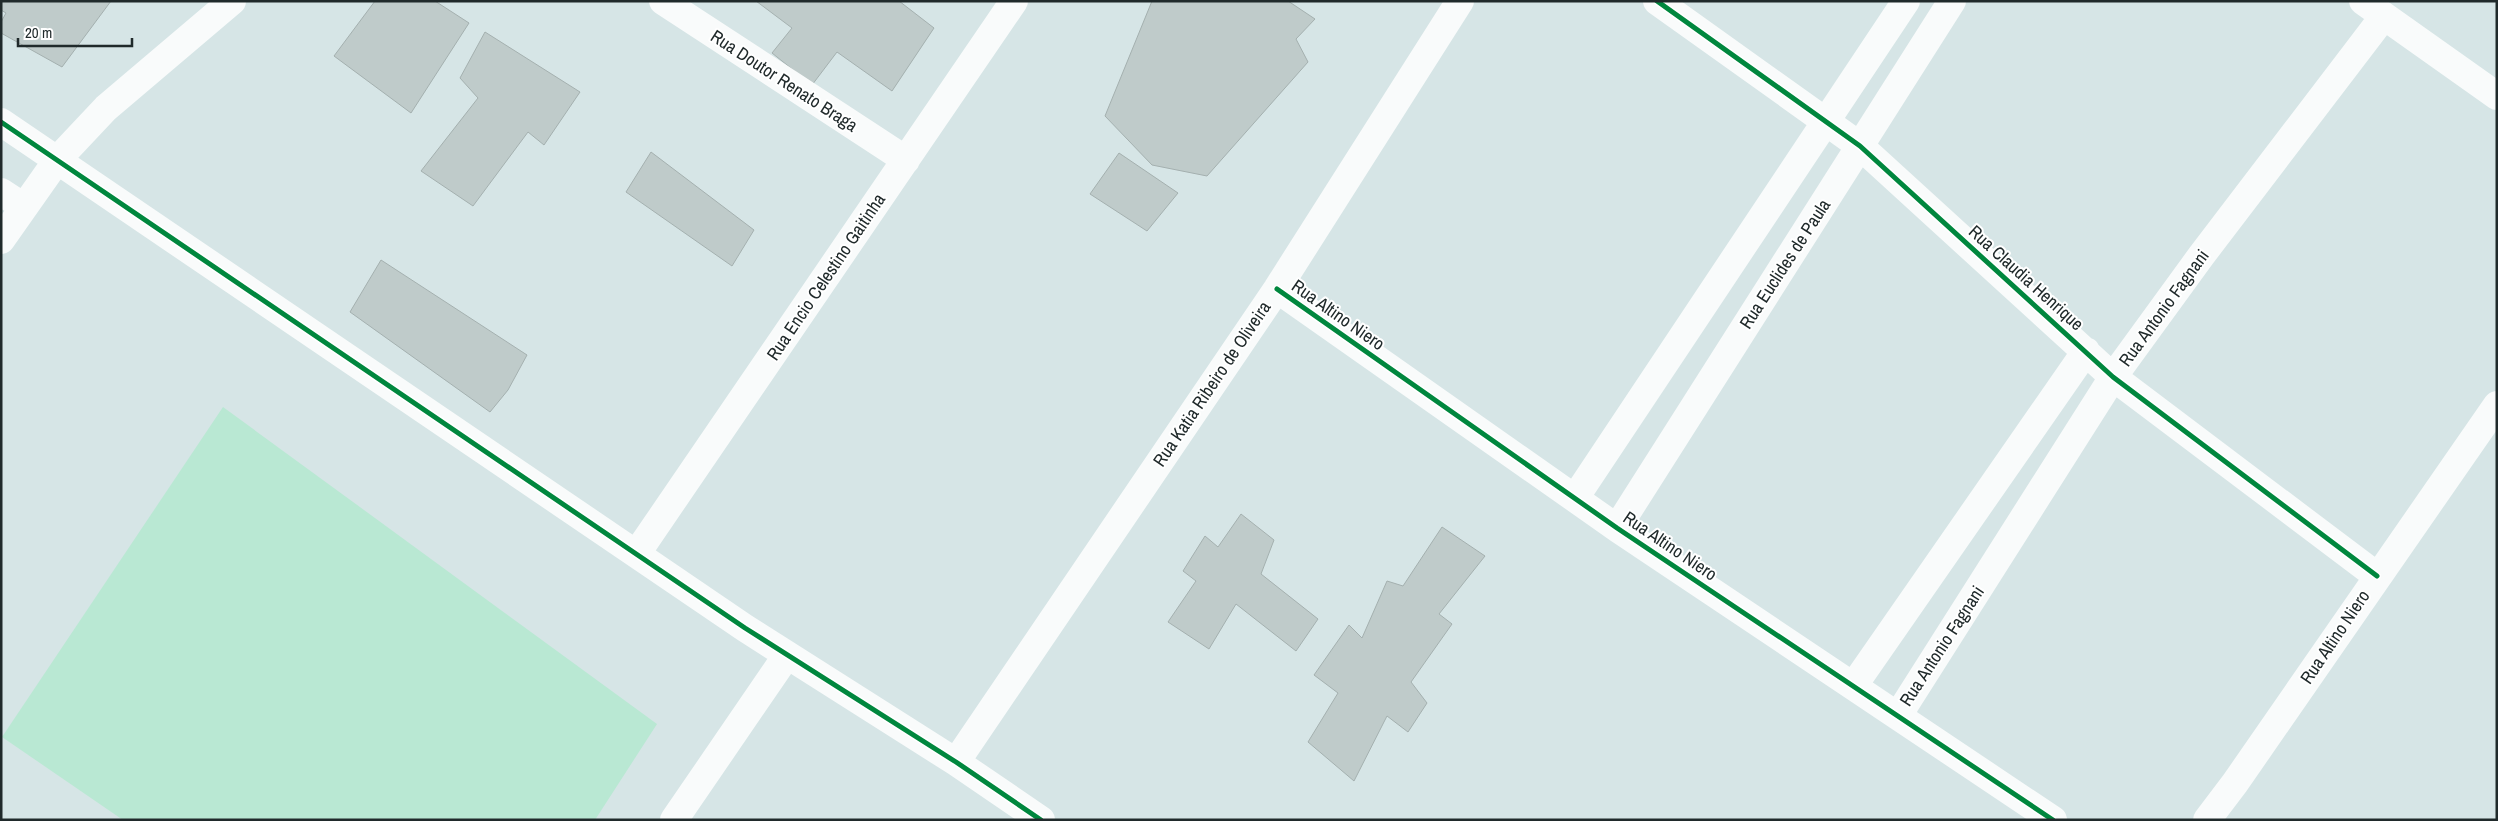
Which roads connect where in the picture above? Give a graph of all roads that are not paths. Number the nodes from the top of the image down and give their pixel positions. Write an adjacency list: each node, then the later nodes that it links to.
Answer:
1 (232, 1): 13 (street)
2 (663, 1): 14 (street, Rua Doutor Renato Braga)
3 (1014, 1): 14 (street, Rua Encio Celestino Gaitinha)
4 (1460, 1): 18 (street, Rua Katia Ribeiro de Oliveira)
5 (1657, 1): 10 (street, Rua Claudia Henrique)
6 (1906, 1): 10 (street)
7 (1952, 1): 12 (street, Rua Euclides de Paula)
8 (2373, 9): 9 (street); 20 (street, Rua Antonio Fagnani)
9 (2497, 96)
10 (1826, 121): 12 (street, Rua Claudia Henrique); 22 (street)
11 (1, 122): 13 (street)
12 (1860, 146): 19 (street, Rua Claudia Henrique); 23 (street, Rua Euclides de Paula)
13 (58, 159): 16 (street); 24 (street)
14 (906, 160): 24 (street, Rua Encio Celestino Gaitinha)
15 (1, 192): 16 (street)
16 (24, 207): 17 (street)
17 (1, 240)
18 (1277, 289): 22 (street, Rua Altino Niero); 29 (street, Rua Katia Ribeiro de Oliveira)
19 (2086, 351): 20 (street, Rua Claudia Henrique); 27 (street)
20 (2113, 377): 25 (street, Rua Claudia Henrique); 28 (street, Rua Antonio Fagnani)
21 (2497, 405): 25 (street, Rua Altino Niero)
22 (1575, 498): 23 (street, Rua Altino Niero)
23 (1617, 528): 27 (street, Rua Altino Niero)
24 (637, 553): 26 (street)
25 (2377, 576): 33 (street, Rua Altino Niero)
26 (787, 655): 29 (street); 30 (street)
27 (1854, 685): 28 (street, Rua Altino Niero)
28 (1899, 714): 32 (street, Rua Altino Niero)
29 (956, 762): 31 (street)
30 (674, 820)
31 (1041, 820)
32 (2053, 820)
33 (2207, 820)

